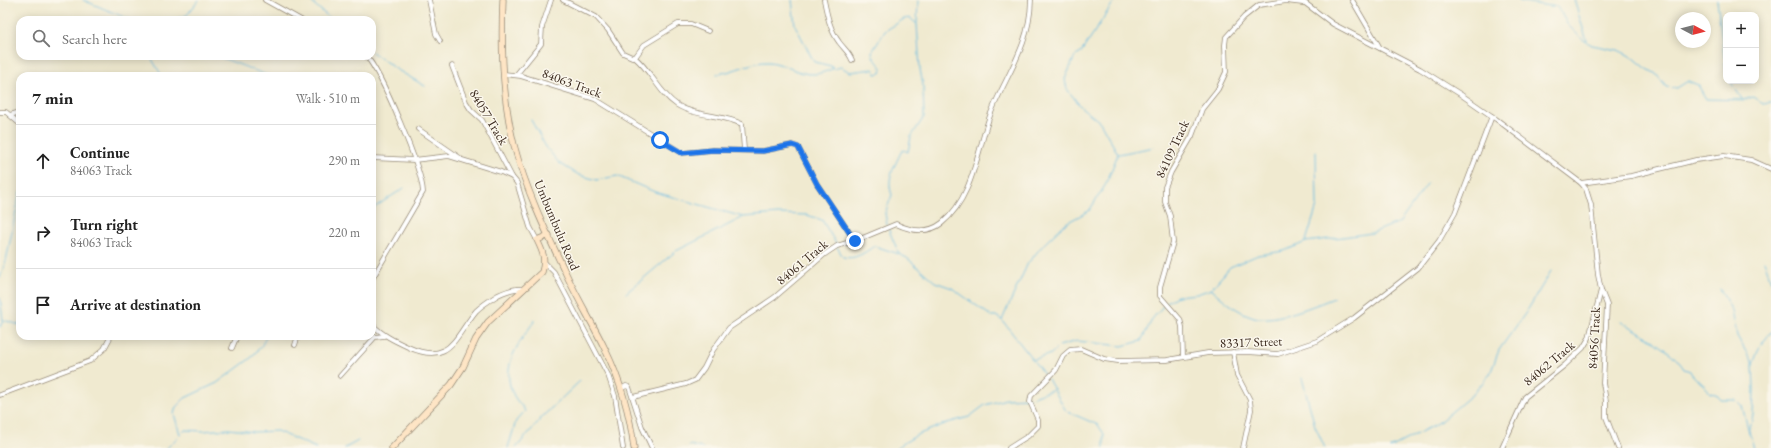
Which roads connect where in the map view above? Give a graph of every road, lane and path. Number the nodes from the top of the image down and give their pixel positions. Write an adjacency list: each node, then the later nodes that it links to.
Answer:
1 (265, 0): 10 (street)
2 (429, 0): 12 (street)
3 (503, 0): 18 (main road, Umbumbulu Road)
4 (551, 0): 19 (street)
5 (563, 0): 14 (street)
6 (824, 0): 16 (street)
7 (1031, 0): 37 (street, 84061 Track)
8 (1352, 0): 13 (street)
9 (1302, 1): 13 (street); 52 (street, 84109 Track)
10 (294, 16)
11 (708, 32): 14 (street)
12 (440, 41)
13 (1380, 48): 25 (street)
14 (634, 57): 28 (street)
15 (369, 60): 30 (street)
16 (852, 60)
17 (452, 66): 33 (street, 84057 Track)
18 (504, 74): 19 (street, 84063 Track); 35 (main road, Umbumbulu Road)
19 (516, 75): 28 (street, 84063 Track)
20 (0, 106): 22 (street)
21 (0, 112): 22 (street)
22 (6, 112): 24 (street)
23 (16, 113): 24 (street)
24 (10, 115): 26 (street)
25 (1492, 116): 34 (street); 51 (street, 83317 Street)
26 (16, 120)
27 (418, 129): 31 (street)
28 (744, 150): 37 (street, 84063 Track)
29 (376, 158): 30 (street)
30 (414, 160): 31 (street); 39 (street)
31 (463, 161): 33 (street)
32 (1771, 169): 34 (street)
33 (512, 177): 36 (street, 84057 Track)
34 (1581, 183): 41 (street, 84056 Track)
35 (549, 235): 36 (main road); 54 (main road, Umbumbulu Road)
36 (537, 240): 38 (main road)
37 (855, 241): 57 (street, 84061 Track)
38 (545, 263): 40 (main road); 56 (street)
39 (376, 272)
40 (525, 290): 43 (street); 58 (main road)
41 (1601, 290): 64 (street, 84062 Track); 65 (street, 84056 Track)
42 (376, 327): 43 (street)
43 (386, 336): 44 (street)
44 (376, 337)
45 (108, 340): 55 (street)
46 (235, 340): 50 (street)
47 (297, 340): 49 (street)
48 (372, 340): 53 (street)
49 (295, 345)
50 (232, 348)
51 (1233, 352): 52 (street, 83317 Street); 63 (street)
52 (1183, 357): 62 (street, 83317 Street)
53 (340, 376)
54 (621, 391): 56 (street); 57 (street); 60 (main road, Umbumbulu Road)
55 (0, 395)
56 (615, 396): 59 (street)
57 (633, 397): 61 (street)
58 (392, 448)
59 (623, 448)
60 (634, 448)
61 (652, 448)
62 (1010, 448)
63 (1242, 448)
64 (1502, 448)
65 (1618, 448)

